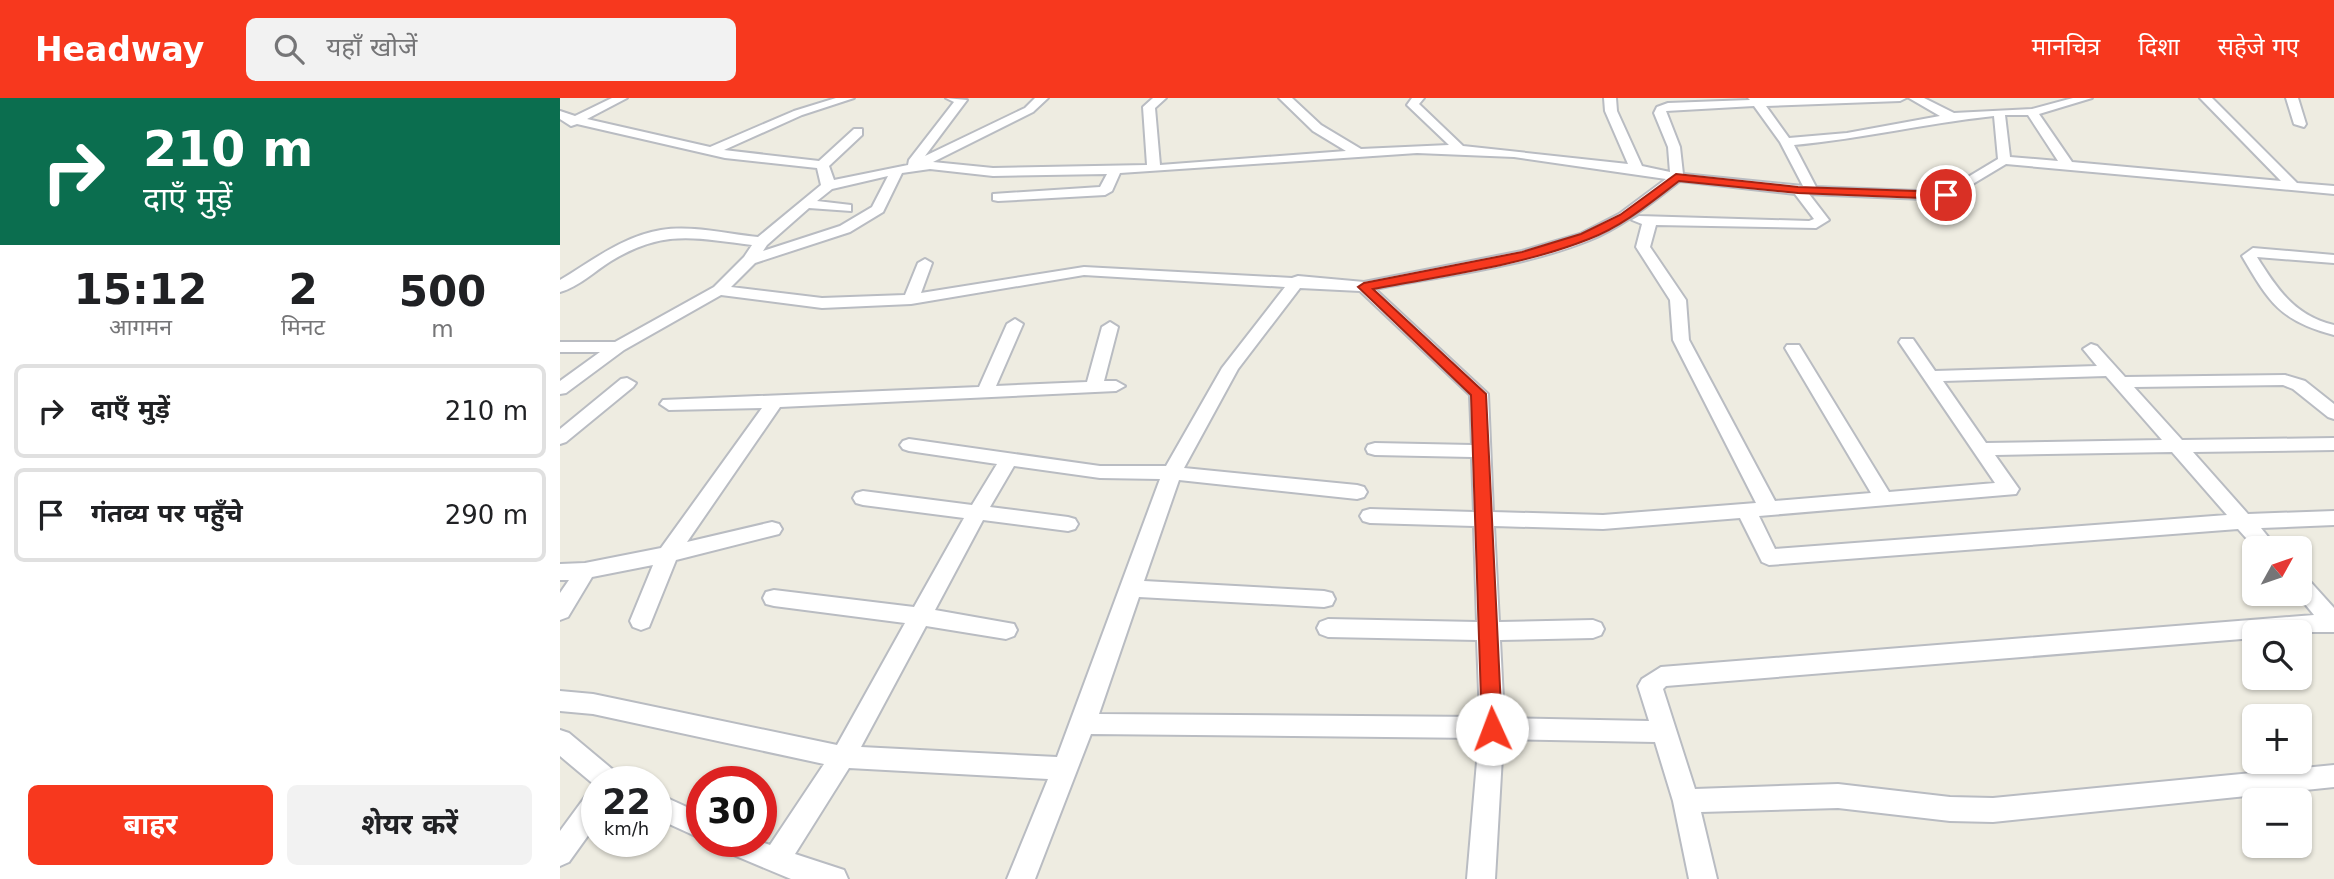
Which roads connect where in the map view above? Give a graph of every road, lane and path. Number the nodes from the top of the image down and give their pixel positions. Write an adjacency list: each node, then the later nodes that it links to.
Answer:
1 (621, 98): 20 (street)
2 (848, 98): 26 (street)
3 (952, 98): 34 (street)
4 (1042, 98): 34 (street)
5 (1160, 98): 31 (street)
6 (1285, 98): 27 (street)
7 (1418, 98): 25 (street)
8 (1610, 98): 32 (street)
9 (1899, 98): 14 (street)
10 (1915, 98): 19 (street)
11 (2206, 98): 36 (street)
12 (2292, 98): 21 (street)
13 (2081, 99): 17 (street)
14 (1756, 101): 15 (street); 24 (street)
15 (1683, 102): 35 (street)
16 (1999, 112): 17 (street); 19 (street); 28 (street)
17 (2032, 112): 30 (street)
18 (560, 115): 20 (street)
19 (1952, 117): 24 (street)
20 (579, 120): 22 (street); 26 (street)
21 (2300, 124)
22 (560, 125)
23 (858, 132): 29 (street)
24 (1786, 142): 38 (street)
25 (1460, 149): 27 (street); 32 (street)
26 (711, 151): 29 (street)
27 (1360, 154): 31 (street)
28 (2004, 160): 30 (street); 38 (street)
29 (822, 165): 37 (street)
30 (2068, 166): 36 (street)
31 (1154, 169): 33 (street)
32 (1637, 169): 35 (street)
33 (1115, 170): 34 (street); 40 (street)
34 (902, 171): 37 (street); 47 (street)
35 (1676, 177): 38 (street); 43 (street)
36 (2294, 186): 39 (street)
37 (827, 187): 41 (street)
38 (1805, 190): 44 (street)
39 (2334, 190)
40 (998, 197)
41 (806, 204): 42 (street); 45 (street)
42 (846, 208)
43 (1624, 217): 44 (street); 51 (street)
44 (1650, 222): 85 (street)
45 (761, 242): 47 (street); 50 (street)
46 (2334, 259): 56 (street)
47 (750, 260): 52 (street)
48 (925, 263): 53 (street)
49 (1298, 281): 51 (street); 53 (street); 81 (street)
50 (560, 287)
51 (1364, 287): 79 (street)
52 (719, 290): 53 (street); 58 (street)
53 (911, 299)
54 (1015, 324): 68 (street)
55 (1110, 327): 66 (street)
56 (2334, 330)
57 (1907, 342): 62 (street)
58 (618, 347): 59 (street); 67 (street)
59 (560, 348)
60 (1793, 348): 84 (street)
61 (2091, 349): 63 (street)
62 (1929, 376): 63 (street); 78 (street)
63 (2114, 377): 69 (street); 74 (street)
64 (627, 383): 73 (street)
65 (1116, 386): 66 (street)
66 (1094, 387): 68 (street)
67 (560, 389)
68 (985, 392): 70 (street)
69 (2326, 399): 72 (street)
70 (775, 402): 71 (street); 95 (street)
71 (668, 404)
72 (2334, 413)
73 (560, 438)
74 (2177, 444): 75 (street); 78 (street); 91 (street)
75 (2334, 444)
76 (909, 445): 80 (street)
77 (1375, 449): 79 (street)
78 (1981, 449): 84 (street)
79 (1482, 451): 89 (street)
80 (1009, 459): 81 (street); 87 (street)
81 (1172, 473): 82 (street); 98 (street)
82 (1357, 492)
83 (863, 498): 87 (street)
84 (1884, 499): 85 (street)
85 (1769, 508): 86 (street)
86 (1747, 512): 89 (street); 91 (street)
87 (976, 514): 92 (street); 103 (street)
88 (1370, 516): 89 (street)
89 (1483, 518): 109 (street)
90 (2334, 519): 91 (street)
91 (2244, 521): 94 (street)
92 (1068, 524)
93 (772, 529): 95 (street)
94 (2257, 536)
95 (668, 554): 96 (street); 104 (street)
96 (585, 571): 97 (street); 102 (street)
97 (560, 572)
98 (1130, 588): 101 (street); 111 (street)
99 (774, 598): 103 (street)
100 (2312, 598): 105 (street)
101 (1324, 599)
102 (560, 611)
103 (920, 616): 108 (street); 115 (street)
104 (641, 621)
105 (2333, 622): 113 (street)
106 (1328, 628): 109 (street)
107 (1593, 629): 109 (street)
108 (1006, 630)
109 (1488, 631): 112 (street)
110 (560, 701): 115 (street)
111 (1083, 724): 112 (street); 117 (street)
112 (1492, 729): 113 (street); 126 (street)
113 (1665, 732): 119 (street)
114 (560, 741): 116 (street)
115 (843, 757): 117 (street); 123 (street)
116 (590, 766)
117 (1064, 769): 125 (street)
118 (2334, 776): 119 (street)
119 (1686, 801): 127 (street)
120 (581, 823): 121 (street)
121 (560, 853)
122 (766, 857): 123 (street)
123 (775, 861): 124 (street)
124 (834, 879)
125 (1021, 879)
126 (1481, 879)
127 (1703, 879)

